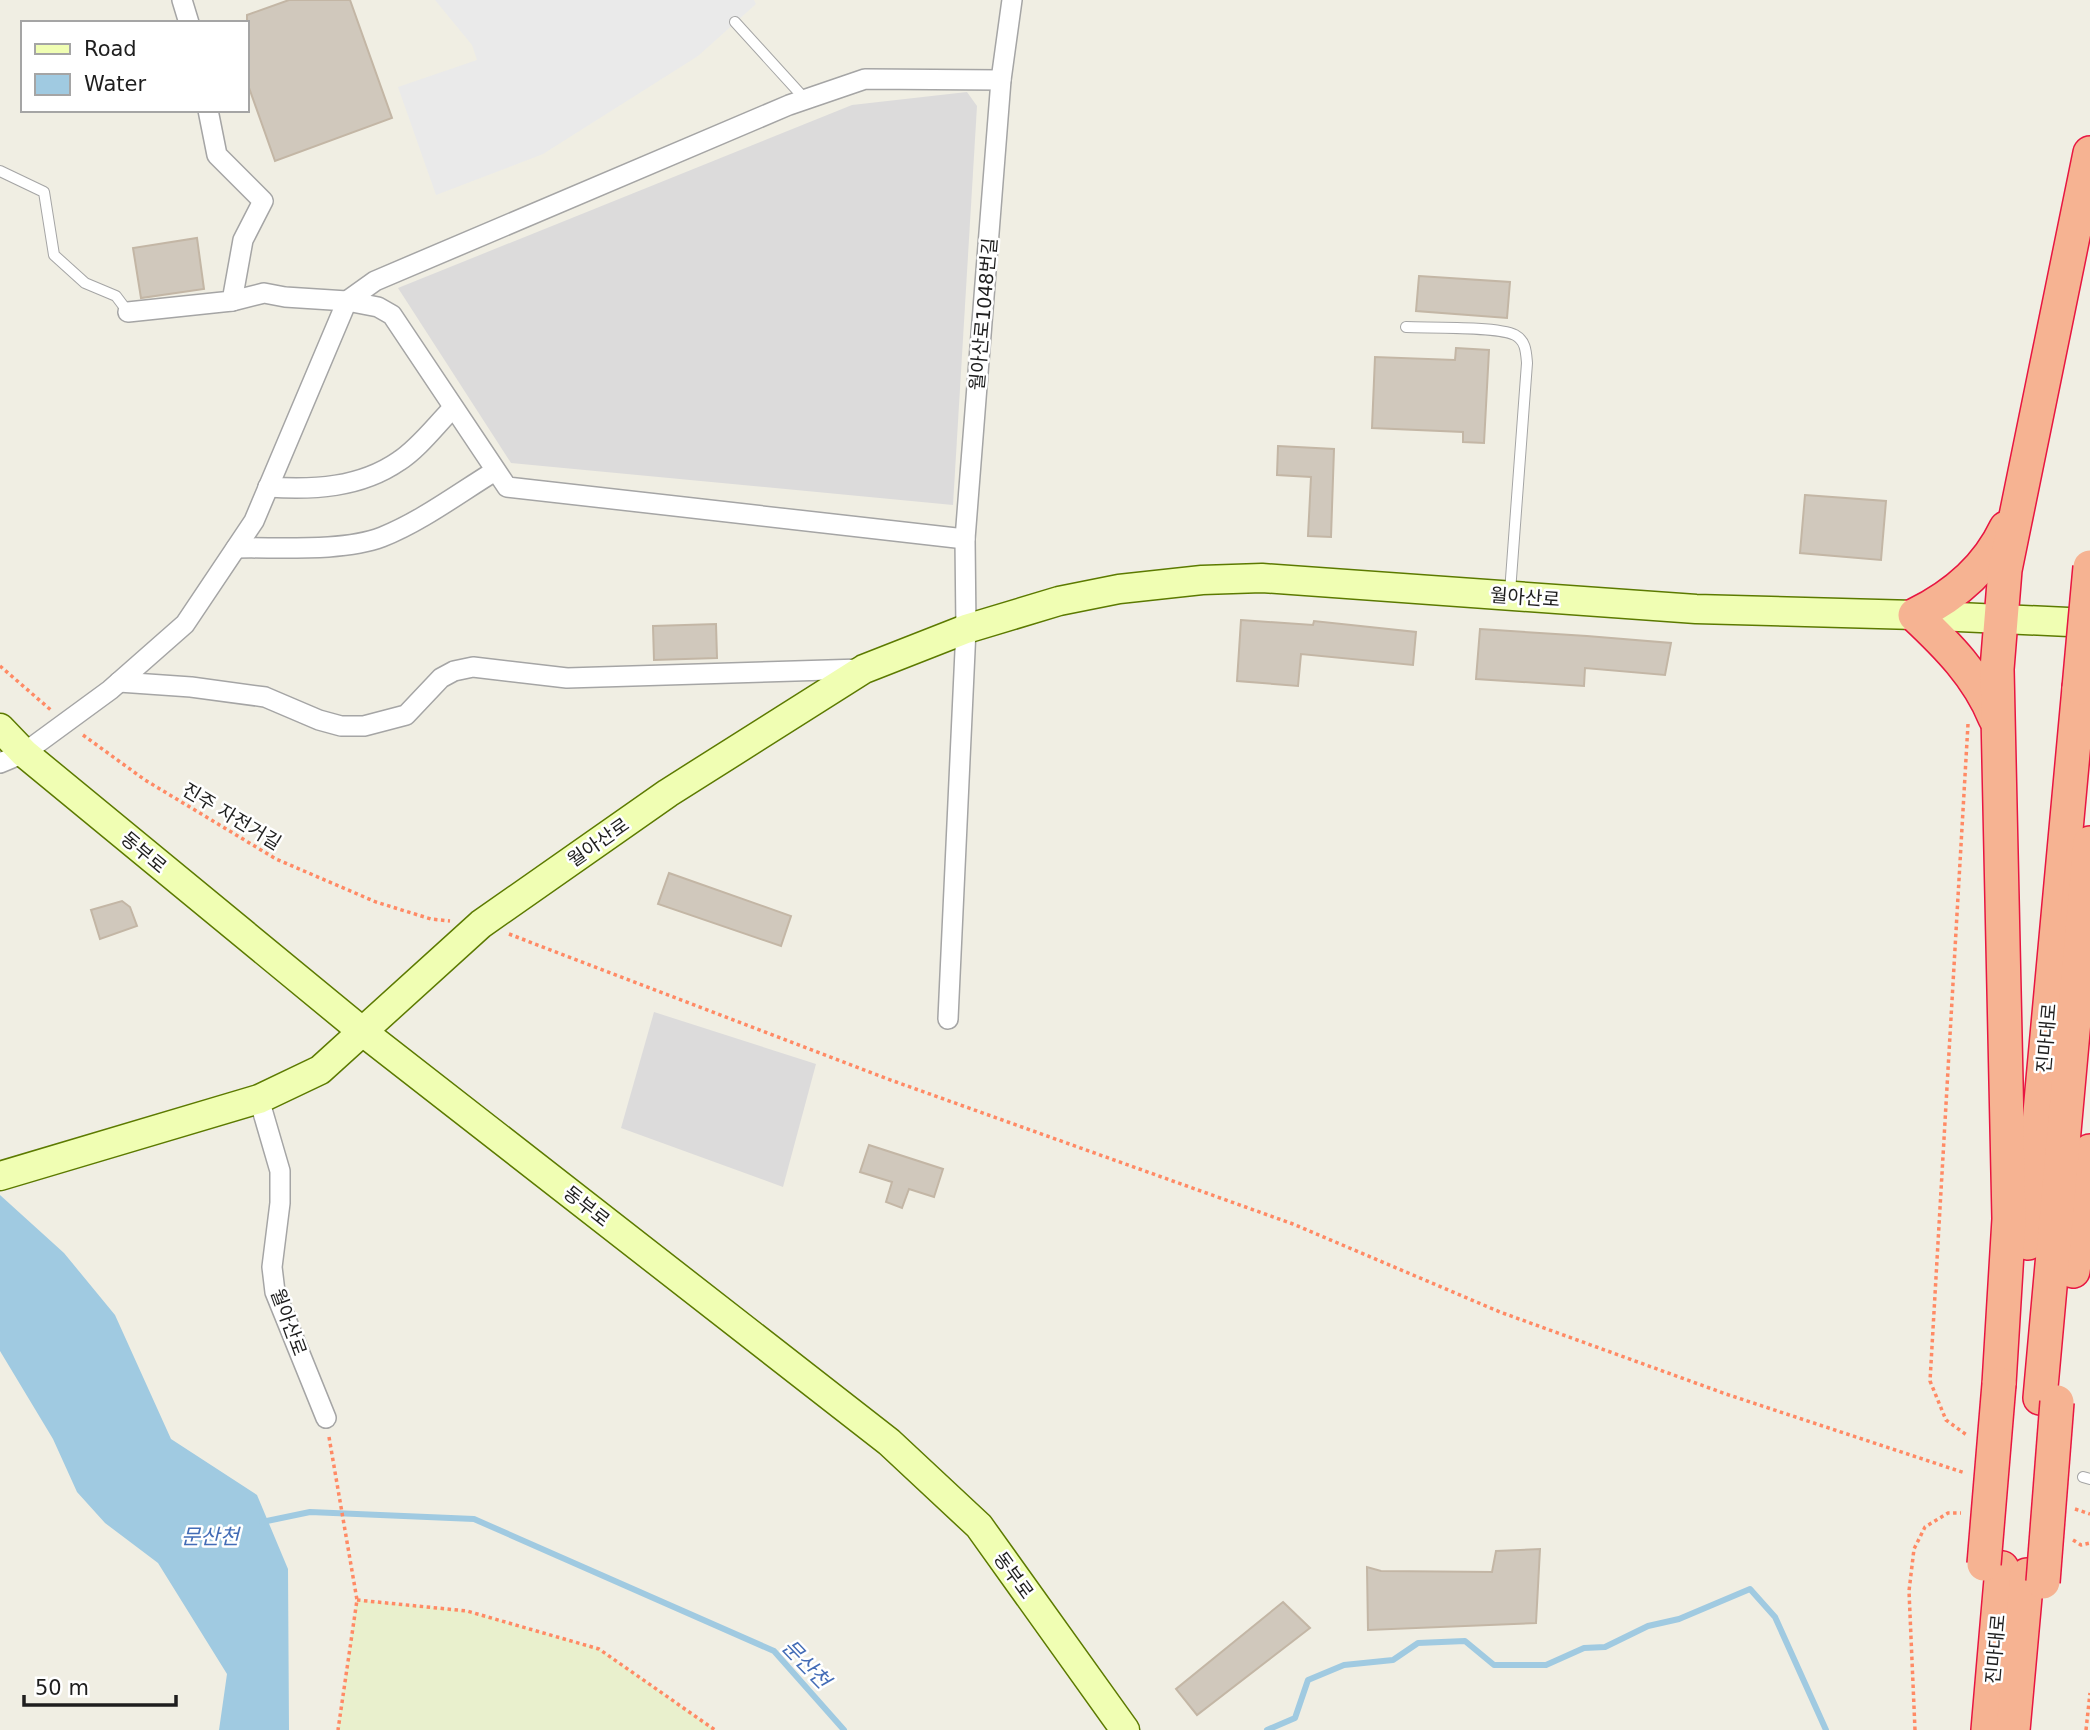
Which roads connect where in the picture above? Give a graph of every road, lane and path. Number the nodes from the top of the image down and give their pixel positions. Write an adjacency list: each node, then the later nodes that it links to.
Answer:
1 (182, 0): 3 (street)
2 (1012, 0): 5 (street, 월아산로1048번길)
3 (188, 21)
4 (735, 22): 6 (lane)
5 (1002, 80): 6 (street); 18 (street, 월아산로1048번길)
6 (805, 99): 11 (street)
7 (208, 112): 10 (street)
8 (2090, 153): 17 (highway)
9 (0, 171): 12 (lane)
10 (232, 301): 11 (street); 12 (street)
11 (347, 301): 14 (street); 16 (street)
12 (128, 312)
13 (1406, 327): 21 (lane)
14 (453, 408): 15 (street); 16 (street)
15 (495, 471): 18 (street); 19 (street)
16 (268, 487): 19 (street)
17 (2020, 497): 22 (highway); 23 (highway)
18 (965, 538): 25 (street, 월아산로1048번길)
19 (236, 548): 28 (street)
20 (2090, 567): 40 (highway, 진마대로, bridge)
21 (1510, 596): 22 (main road, 월아산로); 25 (main road, 월아산로)
22 (1915, 615): 23 (main road, 월아산로); 29 (highway)
23 (2000, 620): 24 (main road, 월아산로); 29 (highway)
24 (2090, 623)
25 (966, 629): 27 (main road, 월아산로); 35 (street)
26 (0, 666): 30 (path, 진주 자전거길)
27 (864, 669): 28 (street); 34 (main road, 월아산로)
28 (119, 682): 30 (street)
29 (1983, 718): 40 (highway); 42 (path)
30 (66, 722): 32 (street); 34 (path, 진주 자전거길)
31 (0, 728): 32 (main road, 동부로)
32 (12, 758): 36 (main road, 동부로)
33 (2090, 843): 40 (highway, 진마대로)
34 (481, 924): 36 (main road, 월아산로); 43 (path, 진주 자전거길)
35 (948, 1019)
36 (363, 1032): 37 (main road, 월아산로); 55 (main road, 동부로)
37 (259, 1099): 39 (main road, 월아산로); 41 (street, 월아산로)
38 (2090, 1151): 40 (highway)
39 (0, 1176)
40 (2028, 1393): 49 (highway); 49 (highway, bridge)
41 (326, 1418): 50 (path)
42 (1974, 1441)
43 (1972, 1475)
44 (2064, 1505): 46 (path)
45 (1972, 1514): 56 (path)
46 (2090, 1514)
47 (2072, 1540): 48 (path)
48 (2090, 1543)
49 (2014, 1572): 51 (highway, 진마대로); 51 (highway)
50 (357, 1600): 53 (path); 54 (path)
51 (2005, 1670): 57 (highway, 진마대로); 58 (highway, 진마대로)
52 (2090, 1693): 59 (path)
53 (338, 1730)
54 (715, 1730)
55 (1125, 1730)
56 (1915, 1730)
57 (1988, 1730)
58 (2013, 1730)
59 (2086, 1730)

